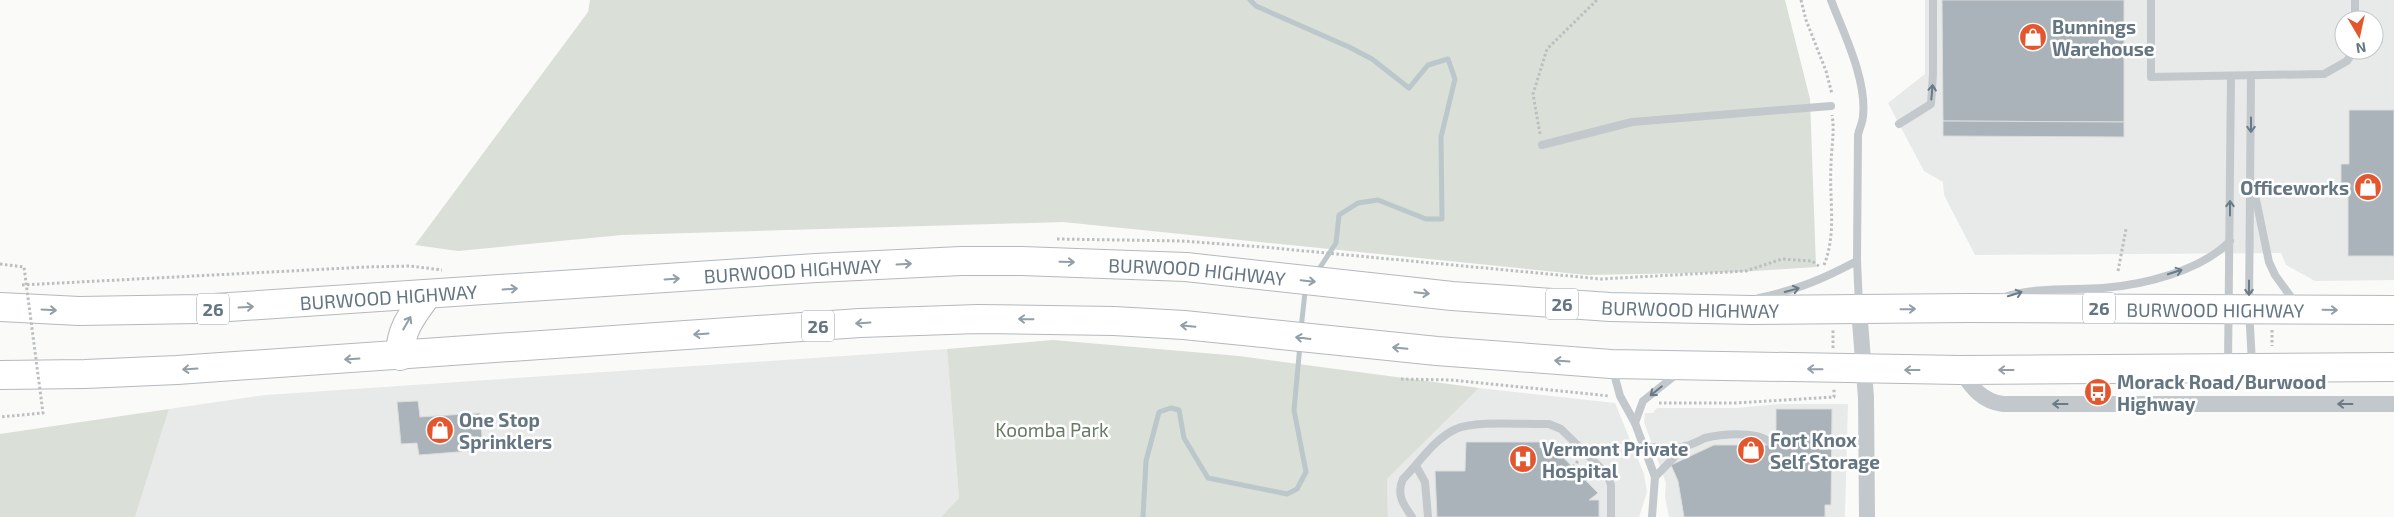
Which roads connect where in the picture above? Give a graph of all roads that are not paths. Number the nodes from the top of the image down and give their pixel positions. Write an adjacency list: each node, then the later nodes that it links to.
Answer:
1 (1832, 0): 12 (lane)
2 (1933, 0): 8 (lane, one-way to 2)
3 (2151, 0): 6 (lane)
4 (2348, 60): 5 (lane)
5 (2250, 76): 6 (lane); 10 (lane, one-way to 10)
6 (2231, 77): 11 (lane, one-way to 6)
7 (1831, 106): 9 (lane)
8 (1899, 124)
9 (1542, 145)
10 (2251, 181): 16 (lane, one-way to 16); 17 (lane)
11 (2230, 241): 15 (lane, one-way to 11); 16 (lane)
12 (1857, 260): 18 (lane, one-way to 12); 19 (lane)
13 (426, 295): 14 (highway, BURWOOD HIGHWAY / 26, one-way to 13); 18 (highway, BURWOOD HIGHWAY / 26, one-way to 18); 21 (highway, one-way to 13)
14 (7, 296)
15 (1968, 308): 16 (highway, BURWOOD HIGHWAY / 26); 19 (highway, BURWOOD HIGHWAY / 26, one-way to 15)
16 (2239, 309): 17 (highway, BURWOOD HIGHWAY / 26); 25 (lane); 25 (lane)
17 (2300, 309): 20 (highway, BURWOOD HIGHWAY / 26, one-way to 20)
18 (1751, 310): 19 (highway, BURWOOD HIGHWAY / 26)
19 (1846, 310): 26 (street)
20 (2394, 310)
21 (400, 356): 22 (highway, 26, one-way to 21); 28 (highway, 26, one-way to 28)
22 (1611, 364): 23 (highway, 26); 30 (lane)
23 (1686, 366): 26 (highway, 26, one-way to 23); 30 (lane, one-way to 30)
24 (2394, 367): 25 (highway, 26)
25 (2240, 368): 27 (highway, 26, one-way to 27)
26 (1864, 370): 27 (highway, 26, one-way to 26); 40 (street)
27 (1960, 370): 29 (street, one-way to 27)
28 (0, 375)
29 (2394, 404)
30 (1635, 423): 32 (lane)
31 (1772, 445): 33 (lane)
32 (1644, 446): 33 (lane); 35 (lane)
33 (1685, 446): 35 (lane)
34 (1416, 466): 36 (lane); 37 (lane); 38 (lane)
35 (1655, 477): 39 (lane)
36 (1412, 517)
37 (1428, 517)
38 (1611, 517)
39 (1652, 517)
40 (1867, 517)

